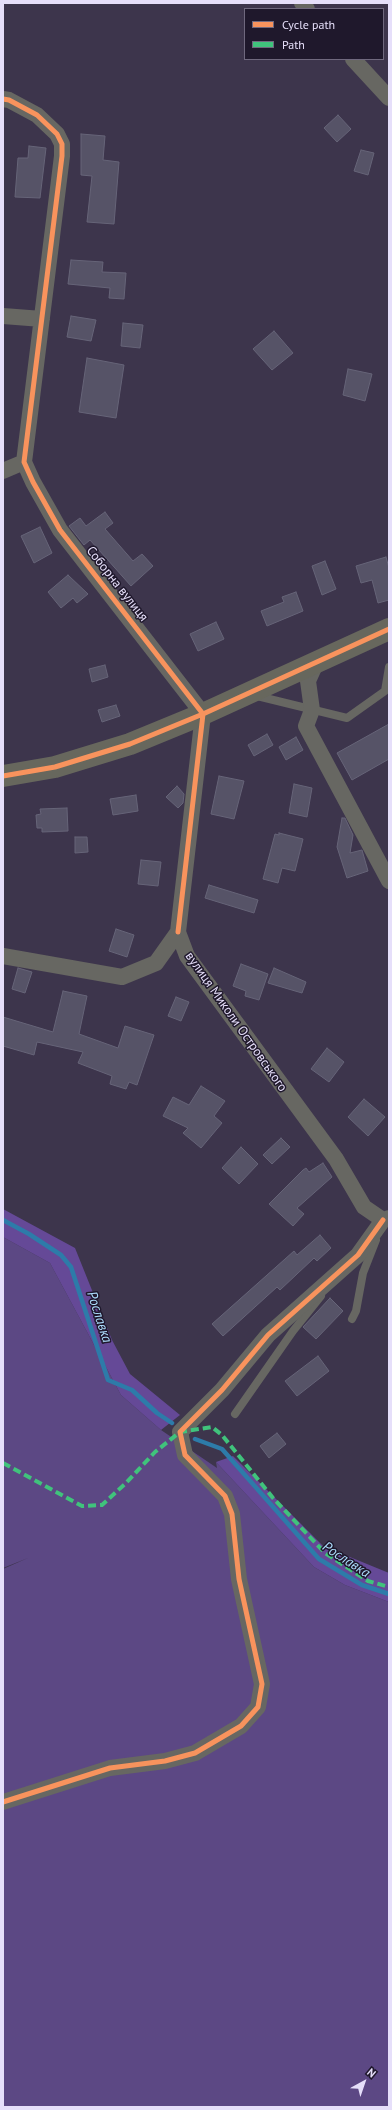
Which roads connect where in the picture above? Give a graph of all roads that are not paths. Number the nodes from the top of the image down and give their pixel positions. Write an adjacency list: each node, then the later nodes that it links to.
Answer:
1 (354, 60): 2 (street)
2 (389, 98)
3 (3, 100): 5 (street)
4 (3, 316): 5 (street)
5 (42, 319): 6 (street)
6 (24, 462): 7 (street); 13 (street, Соборна вулиця)
7 (3, 471)
8 (389, 629): 9 (street)
9 (317, 661): 11 (street); 12 (street)
10 (389, 667): 12 (lane)
11 (245, 693): 12 (lane); 13 (street)
12 (312, 710): 15 (street)
13 (203, 714): 14 (street); 16 (street)
14 (3, 776)
15 (389, 881)
16 (178, 932): 17 (street, вулиця Миколи Островського); 18 (street, вулиця Миколи Островського)
17 (3, 956)
18 (386, 1219): 19 (street); 20 (lane)
19 (337, 1272): 21 (lane); 22 (street)
20 (352, 1320)
21 (235, 1414)
22 (3, 1802)

